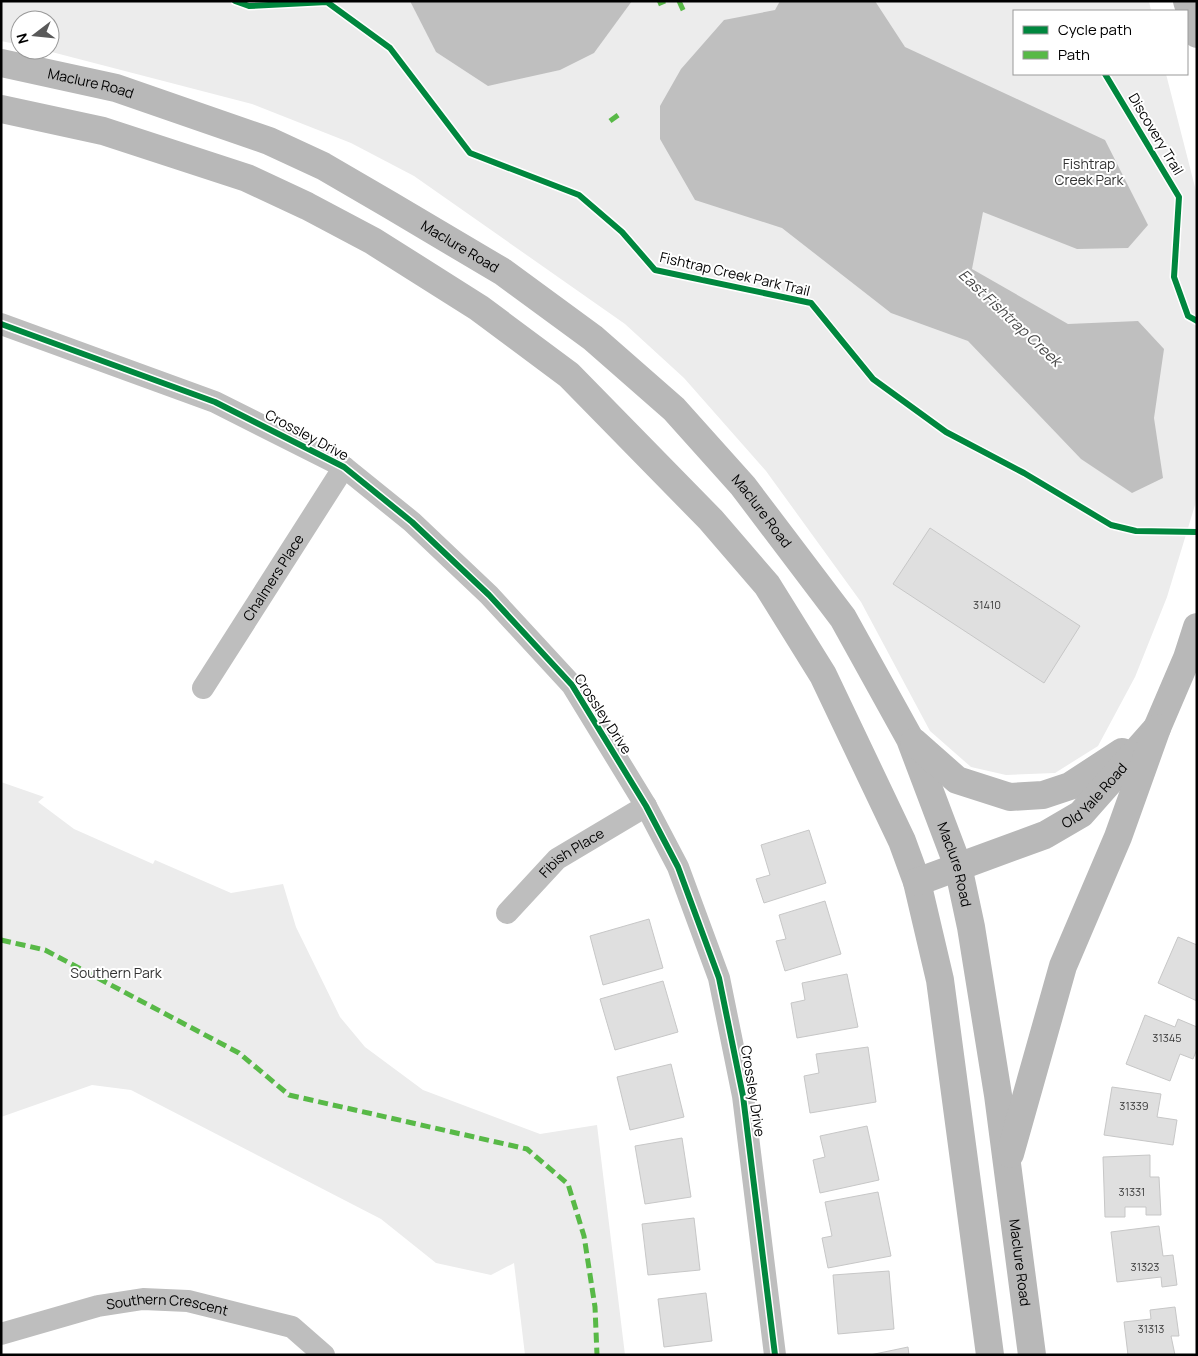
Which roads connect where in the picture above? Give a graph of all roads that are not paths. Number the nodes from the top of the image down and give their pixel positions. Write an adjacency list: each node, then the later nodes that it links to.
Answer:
1 (1187, 1): 2 (main road)
2 (1197, 34)
3 (1, 63): 10 (main road, Maclure Road)
4 (1, 108): 13 (main road)
5 (1, 324): 6 (street, Crossley Drive)
6 (344, 467): 8 (street, Chalmers Place); 11 (street, Crossley Drive)
7 (1197, 627): 9 (main road, Old Yale Road)
8 (203, 688)
9 (1156, 728): 10 (main road); 12 (main road, Old Yale Road); 15 (main road)
10 (910, 739): 12 (main road, Maclure Road)
11 (646, 806): 14 (street, Fibish Place); 18 (street, Crossley Drive)
12 (958, 866): 13 (main road, Old Yale Road); 15 (main road, Maclure Road)
13 (916, 882): 19 (main road)
14 (507, 913)
15 (1006, 1168): 20 (main road, Maclure Road)
16 (1, 1334): 17 (street, Southern Crescent)
17 (324, 1355)
18 (776, 1355)
19 (990, 1355)
20 (1032, 1355)

